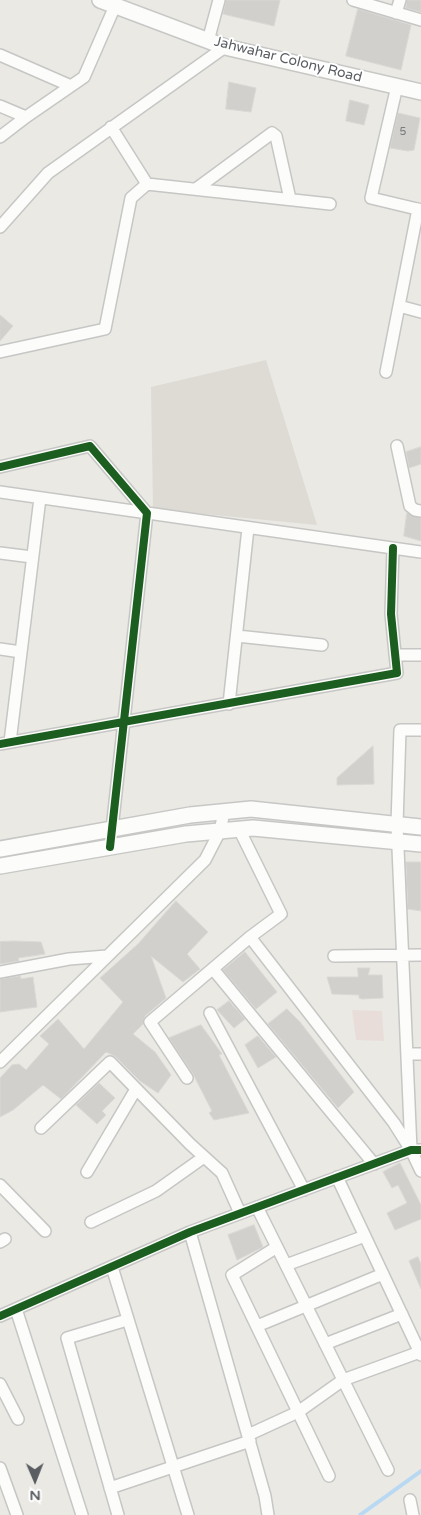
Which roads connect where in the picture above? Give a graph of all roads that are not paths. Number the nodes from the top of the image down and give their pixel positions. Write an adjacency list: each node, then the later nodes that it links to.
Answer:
1 (219, 0): 7 (street)
2 (353, 0): 5 (street)
3 (400, 0): 5 (street)
4 (108, 2): 7 (street, Jahwahar Colony Road); 10 (street)
5 (396, 13): 6 (street)
6 (421, 20)
7 (208, 40): 8 (street, Jahwahar Colony Road)
8 (225, 47): 11 (street, Jahwahar Colony Road); 15 (street)
9 (0, 55): 10 (street)
10 (71, 86): 14 (street)
11 (397, 86): 12 (street, Jahwahar Colony Road); 21 (street)
12 (421, 92)
13 (0, 106): 14 (street)
14 (26, 116): 16 (street)
15 (111, 127): 17 (street); 22 (street)
16 (0, 137)
17 (148, 184): 18 (street); 25 (street)
18 (196, 189): 19 (street); 19 (street)
19 (290, 199): 20 (street)
20 (330, 204)
21 (420, 210): 23 (street)
22 (0, 227)
23 (399, 306): 24 (street); 26 (street)
24 (421, 312)
25 (0, 352)
26 (386, 372)
27 (397, 446): 31 (street)
28 (0, 468): 32 (street)
29 (0, 492): 30 (street)
30 (40, 498): 32 (street); 37 (street)
31 (421, 511)
32 (147, 514): 33 (street); 45 (street)
33 (248, 528): 34 (street); 38 (street)
34 (393, 548): 35 (street); 42 (street)
35 (421, 552)
36 (0, 553): 37 (street)
37 (32, 557): 41 (street)
38 (237, 636): 39 (street); 44 (street)
39 (322, 646)
40 (0, 648): 41 (street)
41 (21, 652): 47 (street)
42 (395, 655): 43 (street); 44 (street)
43 (421, 655)
44 (230, 704): 45 (street)
45 (123, 722): 47 (street); 51 (street)
46 (421, 730): 49 (street)
47 (5, 743)
48 (224, 812): 49 (street); 51 (street); 53 (street)
49 (397, 825): 50 (street); 54 (street)
50 (421, 827)
51 (112, 829): 56 (street); 57 (street)
52 (240, 829): 53 (street); 54 (street); 59 (street)
53 (220, 830): 56 (street); 62 (street)
54 (398, 842): 55 (street); 60 (street)
55 (421, 844)
56 (110, 847): 58 (street)
57 (0, 850)
58 (0, 866)
59 (250, 938): 64 (street); 73 (street)
60 (403, 955): 61 (street); 63 (street); 67 (street)
61 (421, 955)
62 (107, 956): 65 (street); 69 (street)
63 (334, 956)
64 (213, 969): 70 (street); 75 (street)
65 (0, 972)
66 (210, 1013): 80 (street)
67 (408, 1054): 68 (street); 73 (street)
68 (421, 1054)
69 (0, 1060)
70 (187, 1078)
71 (136, 1089): 72 (street); 74 (street); 77 (street)
72 (41, 1128)
73 (416, 1150): 75 (street); 76 (street)
74 (204, 1157): 82 (street); 83 (street)
75 (374, 1164): 78 (street)
76 (421, 1171)
77 (87, 1172)
78 (337, 1177): 80 (street); 86 (street)
79 (0, 1185): 84 (street)
80 (304, 1190): 81 (street)
81 (257, 1207): 82 (street); 87 (street)
82 (240, 1213): 85 (street)
83 (92, 1222)
84 (45, 1231)
85 (190, 1232): 89 (street); 103 (street)
86 (365, 1236): 88 (street); 90 (street)
87 (277, 1247): 88 (street); 96 (street)
88 (286, 1265): 91 (street)
89 (112, 1267): 92 (street); 95 (street)
90 (383, 1274): 91 (street); 93 (street)
91 (306, 1304): 96 (street); 97 (street)
92 (16, 1309): 94 (street); 112 (street)
93 (402, 1314): 97 (street); 98 (street)
94 (0, 1316)
95 (128, 1320): 105 (street); 108 (street)
96 (257, 1326): 101 (street)
97 (325, 1344): 99 (street)
98 (420, 1354): 99 (street)
99 (343, 1380): 101 (street); 106 (street)
100 (0, 1384): 102 (street)
101 (298, 1412): 103 (street); 107 (street)
102 (18, 1419)
103 (249, 1438): 105 (street); 115 (street)
104 (0, 1468): 111 (street)
105 (174, 1468): 108 (street); 114 (street)
106 (388, 1470)
107 (329, 1476)
108 (110, 1488): 113 (street)
109 (410, 1500): 116 (street)
110 (421, 1510): 116 (street)
111 (17, 1515)
112 (82, 1515)
113 (118, 1515)
114 (188, 1515)
115 (268, 1515)
116 (413, 1515)

